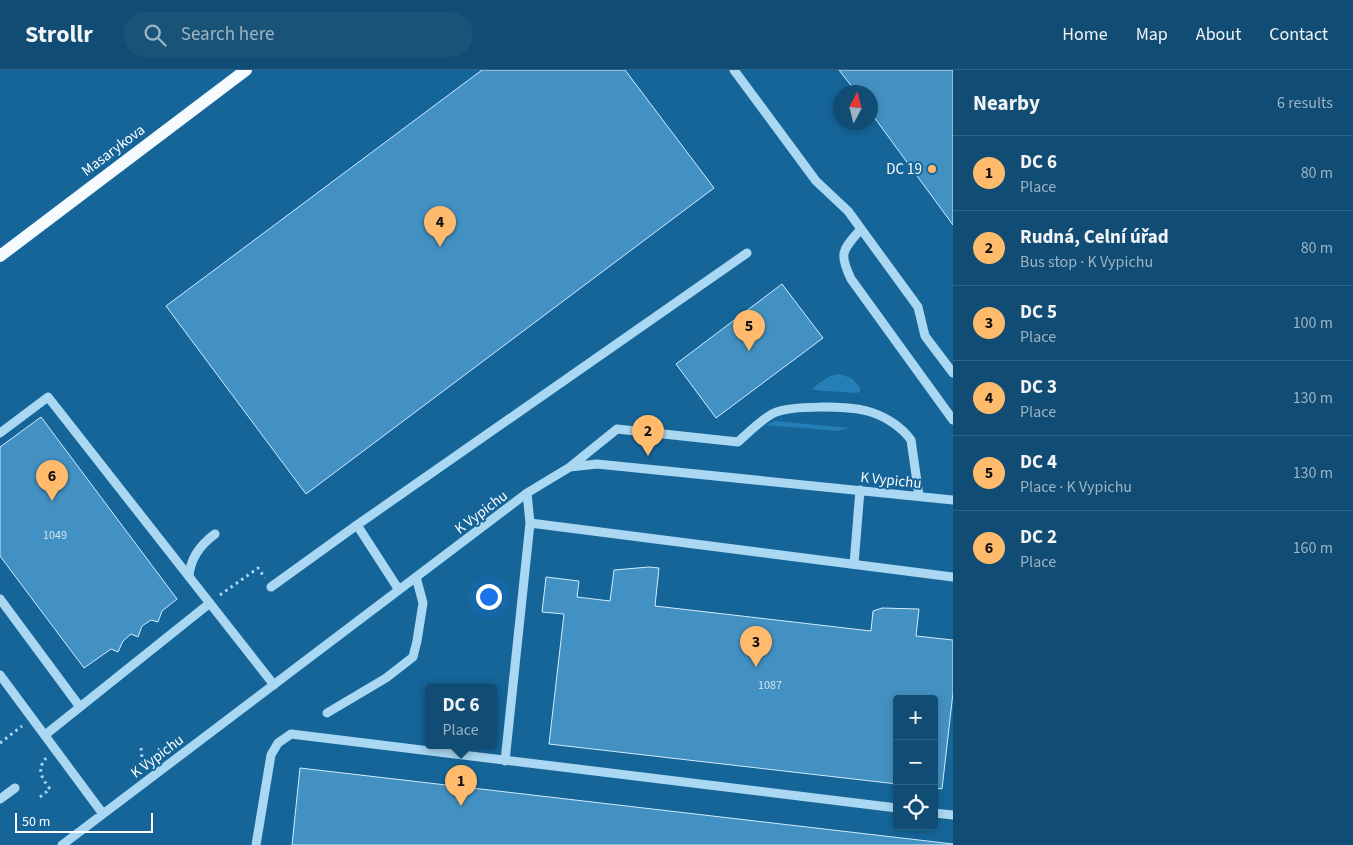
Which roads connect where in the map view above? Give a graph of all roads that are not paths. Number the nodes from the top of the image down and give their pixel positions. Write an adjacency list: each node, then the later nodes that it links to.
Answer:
1 (246, 70): 5 (main road, Masarykova)
2 (734, 70): 3 (street)
3 (862, 228): 6 (street); 7 (street)
4 (747, 253): 15 (street)
5 (0, 256)
6 (953, 373)
7 (953, 420)
8 (0, 433): 18 (street)
9 (570, 467): 10 (street, K Vypichu); 11 (street, K Vypichu); 12 (street)
10 (860, 490): 12 (street, K Vypichu); 17 (street)
11 (528, 493): 14 (street); 19 (street, K Vypichu)
12 (919, 496): 13 (street, K Vypichu)
13 (953, 500)
14 (530, 523): 17 (street); 30 (street)
15 (357, 525): 21 (street); 22 (street)
16 (215, 534): 18 (street)
17 (854, 564): 20 (street)
18 (189, 577): 24 (street)
19 (416, 577): 22 (street, K Vypichu); 28 (street)
20 (953, 577)
21 (271, 587)
22 (399, 590): 26 (street, K Vypichu)
23 (0, 600): 27 (street)
24 (210, 603): 26 (street); 27 (street)
25 (0, 675): 29 (street)
26 (274, 685): 35 (street, K Vypichu)
27 (80, 706): 29 (street)
28 (327, 713)
29 (45, 735): 35 (street)
30 (505, 761): 33 (street); 38 (street)
31 (15, 788): 32 (street)
32 (0, 799)
33 (893, 808)
34 (938, 813): 36 (street)
35 (103, 814): 37 (street, K Vypichu)
36 (953, 815)
37 (62, 845)
38 (256, 845)

